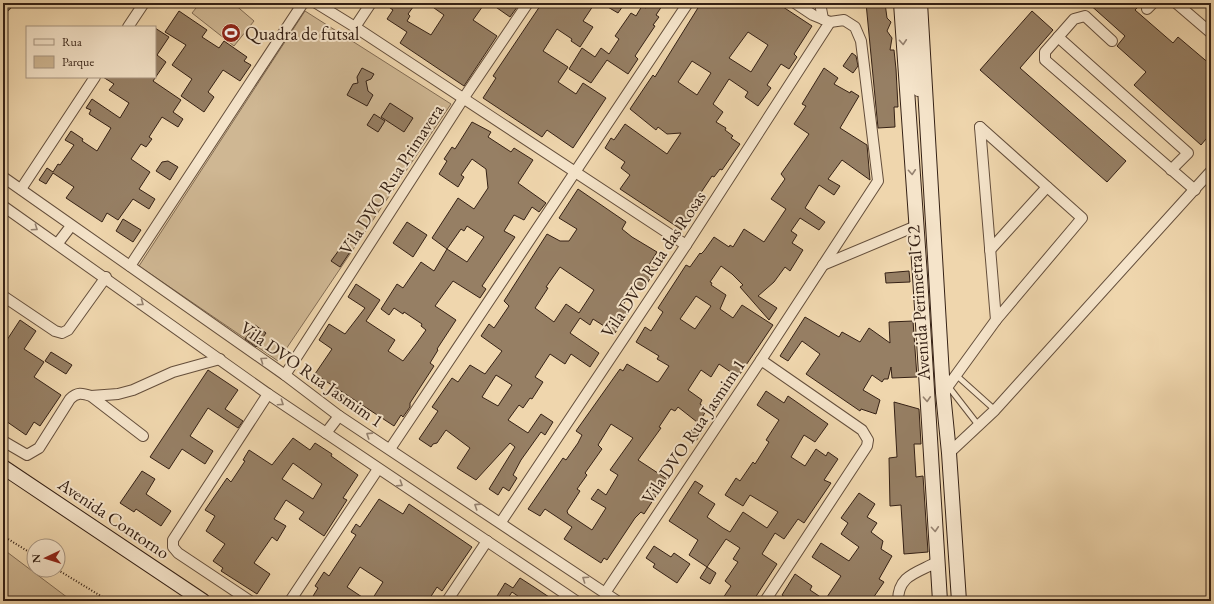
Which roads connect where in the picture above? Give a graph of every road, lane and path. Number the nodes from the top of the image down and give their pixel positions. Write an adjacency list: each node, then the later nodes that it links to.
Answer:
1 (5, 3): 14 (street)
2 (144, 3): 16 (street)
3 (303, 3): 37 (street)
4 (316, 3): 17 (street)
5 (371, 3): 17 (street)
6 (528, 3): 22 (street, Vila DVO Rua Primavera)
7 (688, 3): 24 (street)
8 (795, 3): 15 (street)
9 (820, 3): 15 (street)
10 (901, 3): 32 (street, Avenida Perimetral G2, one-way to 32)
11 (912, 3): 38 (street)
12 (920, 3): 38 (street, Avenida Perimetral G2)
13 (1176, 3): 18 (street)
14 (3, 5)
15 (827, 21): 34 (street, Vila DVO Rua das Rosas); 36 (street)
16 (129, 26)
17 (355, 27): 22 (street)
18 (1211, 33)
19 (1058, 37): 20 (street); 23 (street); 23 (street)
20 (1112, 41)
21 (94, 78): 28 (street)
22 (463, 99): 24 (street); 44 (street, Vila DVO Rua Primavera)
23 (1171, 170): 29 (street)
24 (574, 171): 34 (street); 55 (street)
25 (1211, 171): 29 (street)
26 (3, 177): 28 (street, Vila DVO Rua Jasmim 1)
27 (1047, 187): 35 (street); 35 (street); 41 (street)
28 (21, 189): 31 (street, Vila DVO Rua Jasmim 1)
29 (1195, 190): 49 (street)
30 (3, 206): 33 (street, one-way to 33)
31 (71, 226): 33 (street); 37 (street, Vila DVO Rua Jasmim 1)
32 (916, 226): 36 (street); 38 (street, Avenida Perimetral G2)
33 (58, 243): 39 (street)
34 (686, 245): 59 (street, Vila DVO Rua das Rosas)
35 (990, 250): 41 (street)
36 (823, 265): 43 (street)
37 (130, 266): 44 (street, Vila DVO Rua Jasmim 1, one-way to 37)
38 (929, 276): 46 (street, Avenida Perimetral G2); 63 (street, Avenida Perimetral G2, one-way to 63); 76 (street)
39 (106, 278): 40 (street); 42 (street, one-way to 42)
40 (3, 296)
41 (996, 320): 45 (street)
42 (220, 360): 47 (street); 48 (street)
43 (760, 360): 65 (street, Vila DVO Rua Jasmim 1); 73 (street, Vila DVO Rua Jasmim 1)
44 (284, 375): 50 (street, Vila DVO Rua Jasmim 1)
45 (956, 375): 46 (street); 49 (lane)
46 (945, 390): 51 (lane); 56 (street, Avenida Perimetral G2)
47 (268, 394): 52 (street, one-way to 52); 68 (street)
48 (91, 396): 53 (street); 54 (street)
49 (995, 410): 51 (street)
50 (339, 416): 52 (street); 55 (street, Vila DVO Rua Jasmim 1, one-way to 50)
51 (979, 426): 56 (street)
52 (326, 433): 58 (street)
53 (143, 436)
54 (3, 441)
55 (390, 449): 59 (street, Vila DVO Rua Jasmim 1, one-way to 55)
56 (949, 453): 77 (street, Avenida Perimetral G2)
57 (3, 467): 67 (street, Avenida Contorno)
58 (378, 469): 61 (street, one-way to 61); 69 (street)
59 (501, 522): 65 (street, Vila DVO Rua Jasmim 1, one-way to 59)
60 (3, 536): 62 (path)
61 (488, 541): 70 (street); 71 (street)
62 (26, 550)
63 (937, 562): 74 (street); 75 (street, Avenida Perimetral G2)
64 (66, 575): 66 (path)
65 (605, 592): 72 (street, Vila DVO Rua Jasmim 1)
66 (109, 601)
67 (204, 601)
68 (250, 601)
69 (290, 601)
70 (447, 601)
71 (576, 601)
72 (617, 601)
73 (765, 601)
74 (898, 601)
75 (940, 601)
76 (953, 601)
77 (959, 601)

